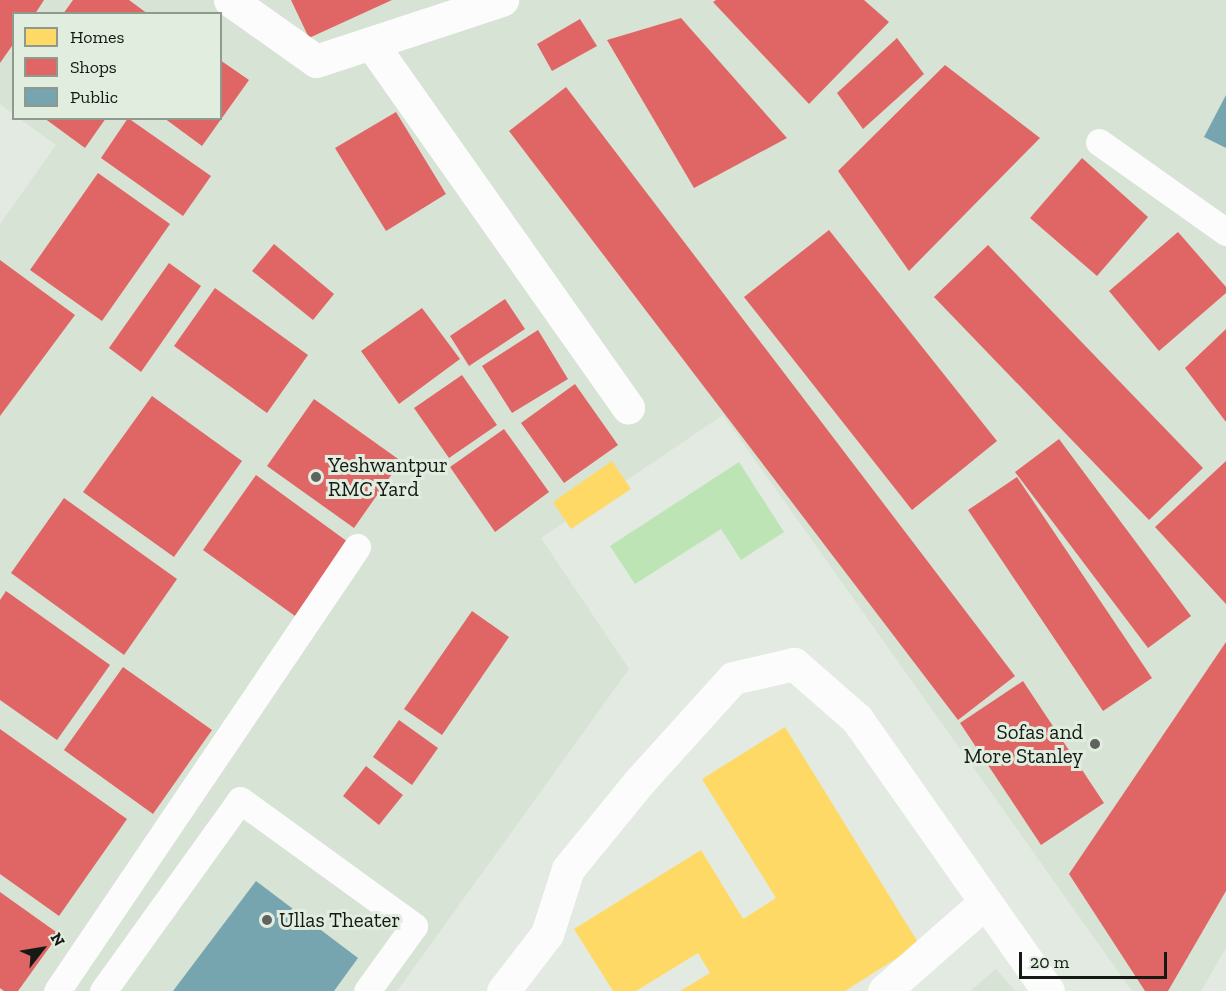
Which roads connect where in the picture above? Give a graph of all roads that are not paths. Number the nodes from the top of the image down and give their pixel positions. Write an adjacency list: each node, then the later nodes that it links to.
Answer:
1 (230, 0): 3 (street)
2 (502, 0): 3 (street)
3 (371, 43): 6 (street)
4 (1099, 142): 5 (lane)
5 (1226, 232)
6 (628, 407)
7 (357, 548): 9 (lane)
8 (984, 903): 12 (street); 13 (street); 14 (street)
9 (57, 991)
10 (103, 991): 11 (lane)
11 (367, 991)
12 (504, 991)
13 (884, 991)
14 (1048, 991)

